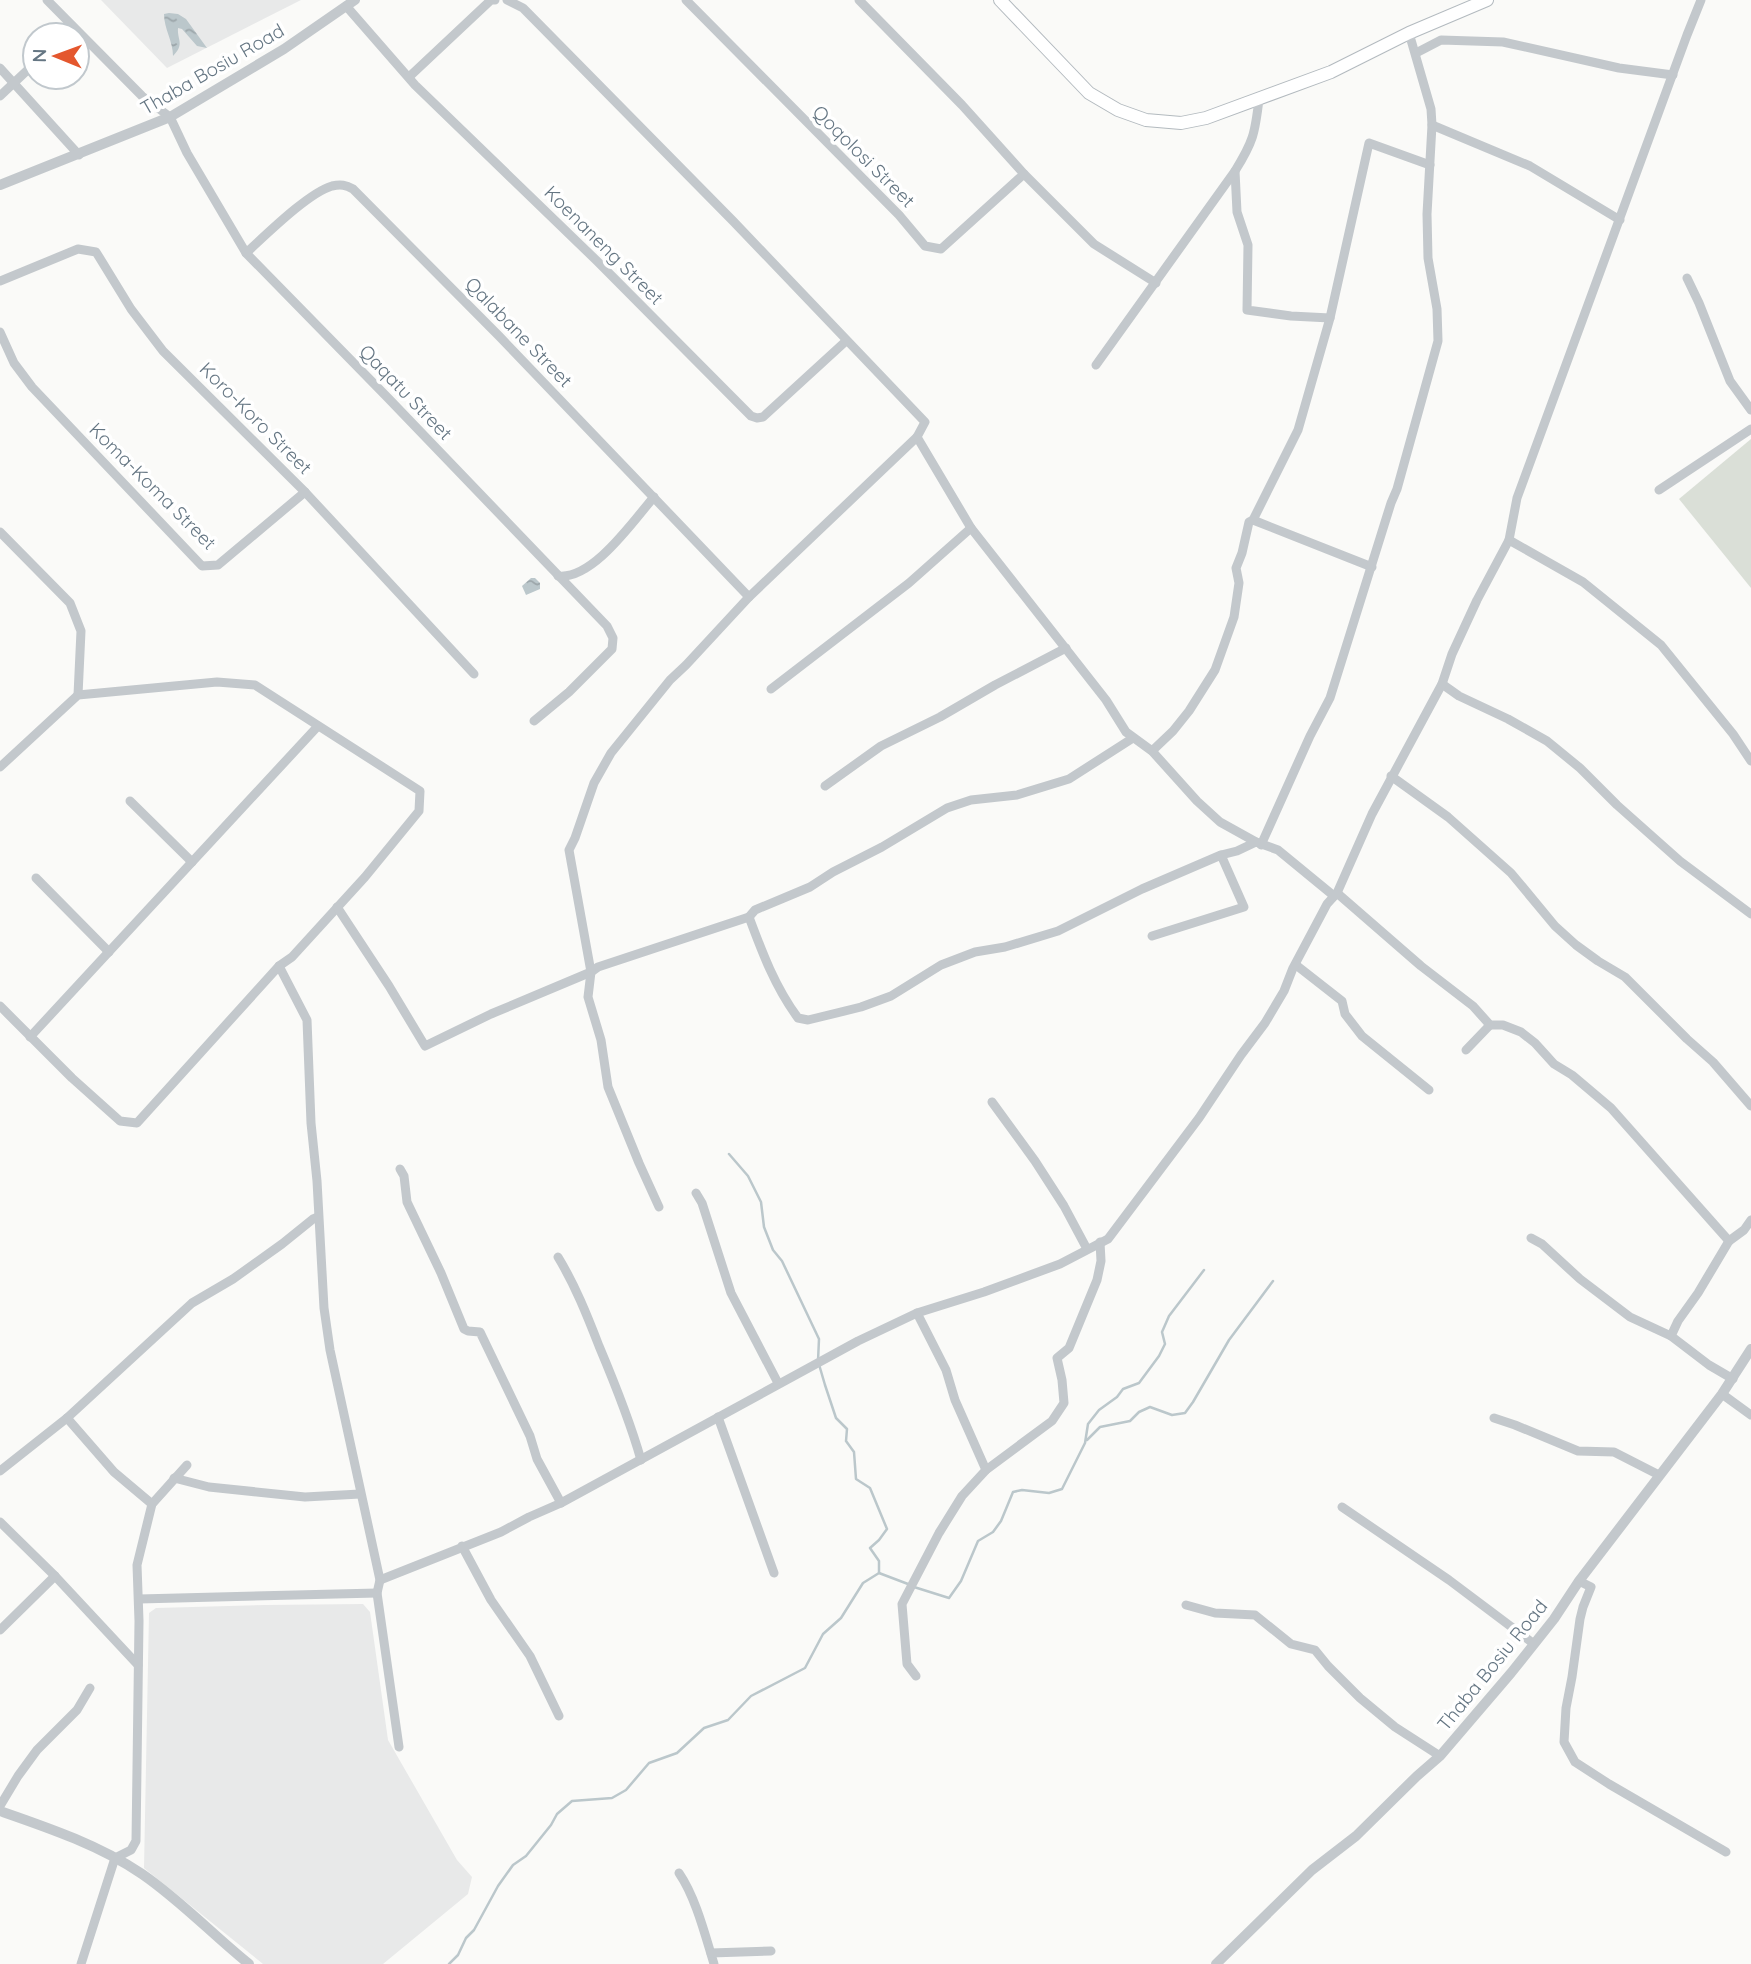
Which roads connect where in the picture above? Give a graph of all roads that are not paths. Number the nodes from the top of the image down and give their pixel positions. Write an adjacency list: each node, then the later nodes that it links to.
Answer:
1 (47, 0): 10 (street)
2 (495, 0): 17 (street)
3 (507, 0): 35 (street)
4 (686, 0): 26 (street, Qoqolosi Street)
5 (859, 0): 26 (street)
6 (1000, 0): 20 (main road)
7 (1487, 0): 11 (main road)
8 (1701, 0): 15 (street)
9 (351, 3): 17 (street, Koenaneng Street); 21 (street, Thaba Bosiu Road)
10 (67, 21)
11 (1409, 33): 13 (street); 20 (main road)
12 (91, 45): 21 (street)
13 (1416, 53): 15 (street); 22 (street)
14 (0, 68): 18 (street)
15 (1673, 75): 28 (street)
16 (21, 76): 18 (street)
17 (409, 77): 35 (street, Koenaneng Street)
18 (14, 83): 19 (street); 23 (street)
19 (0, 96)
20 (1259, 99): 25 (street)
21 (170, 117): 23 (street, Thaba Bosiu Road); 29 (street, Qaqatu Street)
22 (1432, 125): 24 (street); 28 (street)
23 (79, 155): 27 (street, Thaba Bosiu Road)
24 (1430, 165): 33 (street); 47 (street)
25 (1235, 172): 32 (street); 33 (street)
26 (1024, 174): 32 (street)
27 (0, 185)
28 (1620, 220): 46 (street)
29 (246, 253): 42 (street, Qalabane Street); 48 (street, Qaqatu Street)
30 (1687, 278): 37 (street)
31 (0, 281): 41 (street, Koro-Koro Street)
32 (1156, 283): 36 (street)
33 (1330, 318): 43 (street)
34 (0, 332): 41 (street, Koma-Koma Street)
35 (846, 341): 39 (street)
36 (1096, 365)
37 (1751, 410)
38 (1751, 429): 40 (street)
39 (917, 437): 44 (street); 49 (street)
40 (1660, 490)
41 (305, 492): 51 (street, Koro-Koro Street)
42 (654, 497): 48 (street); 49 (street, Qalabane Street)
43 (1253, 520): 47 (street); 58 (street)
44 (971, 528): 50 (street); 53 (street)
45 (1, 535): 54 (street)
46 (1509, 540): 52 (street); 59 (street)
47 (1372, 567): 64 (street)
48 (558, 576): 55 (street, Qaqatu Street)
49 (749, 597): 76 (street)
50 (1066, 648): 57 (street); 62 (street)
51 (474, 674)
52 (1441, 684): 61 (street); 70 (street)
53 (771, 689)
54 (78, 695): 56 (street); 60 (street)
55 (534, 721)
56 (318, 726): 66 (street); 69 (street)
57 (1133, 738): 58 (street); 71 (street)
58 (1152, 751): 64 (street)
59 (1751, 761)
60 (0, 767)
61 (1391, 776): 68 (street); 83 (street)
62 (825, 786)
63 (130, 801): 66 (street)
64 (1259, 844): 65 (street); 68 (street)
65 (1221, 855): 71 (street); 72 (street)
66 (192, 862): 73 (street)
67 (36, 878): 73 (street)
68 (1336, 895): 75 (street); 78 (street)
69 (337, 907): 74 (street); 76 (street)
70 (1751, 914)
71 (749, 917): 76 (street)
72 (1152, 936)
73 (109, 952): 79 (street)
74 (279, 965): 79 (street); 87 (street)
75 (1296, 965): 81 (street); 91 (street)
76 (592, 972): 86 (street)
77 (0, 1006): 79 (street)
78 (1490, 1026): 80 (street); 90 (street)
79 (30, 1037)
80 (1466, 1050)
81 (1429, 1090)
82 (992, 1101): 92 (street)
83 (1751, 1106)
84 (400, 1169): 111 (street)
85 (696, 1193): 98 (street)
86 (659, 1207)
87 (318, 1217): 102 (street); 110 (street)
88 (1751, 1220): 90 (street)
89 (1531, 1238): 95 (street)
90 (1729, 1241): 95 (street)
91 (1100, 1242): 92 (street); 106 (street)
92 (1087, 1249): 94 (street)
93 (558, 1257): 104 (street)
94 (917, 1313): 98 (street); 106 (street)
95 (1671, 1336): 97 (street)
96 (1751, 1349): 97 (street, Thaba Bosiu Road)
97 (1733, 1378): 99 (street, Thaba Bosiu Road)
98 (778, 1383): 101 (street)
99 (1722, 1394): 100 (street); 108 (street, Thaba Bosiu Road)
100 (1751, 1415)
101 (718, 1417): 104 (street); 116 (street)
102 (67, 1418): 107 (street); 112 (street)
103 (1494, 1418): 108 (street)
104 (641, 1460): 111 (street)
105 (187, 1465): 109 (street)
106 (986, 1470): 126 (street)
107 (0, 1471)
108 (1659, 1475): 119 (street, Thaba Bosiu Road)
109 (174, 1478): 110 (street); 112 (street)
110 (360, 1494): 118 (street)
111 (561, 1503): 115 (street)
112 (152, 1504): 121 (street)
113 (1342, 1507): 124 (street)
114 (0, 1522): 117 (street)
115 (462, 1546): 118 (street); 128 (street)
116 (774, 1573)
117 (55, 1576): 123 (street); 125 (street)
118 (380, 1580): 120 (street)
119 (1579, 1581): 124 (street, Thaba Bosiu Road); 132 (street)
120 (377, 1593): 121 (street); 129 (street)
121 (139, 1599): 125 (street)
122 (1186, 1605): 130 (street)
123 (0, 1630)
124 (1534, 1644): 130 (street, Thaba Bosiu Road)
125 (138, 1665): 133 (street)
126 (916, 1676)
127 (90, 1688): 131 (street)
128 (559, 1716)
129 (399, 1747)
130 (1440, 1756): 140 (street, Thaba Bosiu Road)
131 (0, 1809): 133 (street)
132 (1726, 1852)
133 (115, 1858): 137 (street); 138 (street)
134 (679, 1873): 136 (street)
135 (771, 1951): 136 (street)
136 (710, 1953): 139 (street)
137 (80, 1964)
138 (249, 1964)
139 (714, 1964)
140 (1216, 1964)

